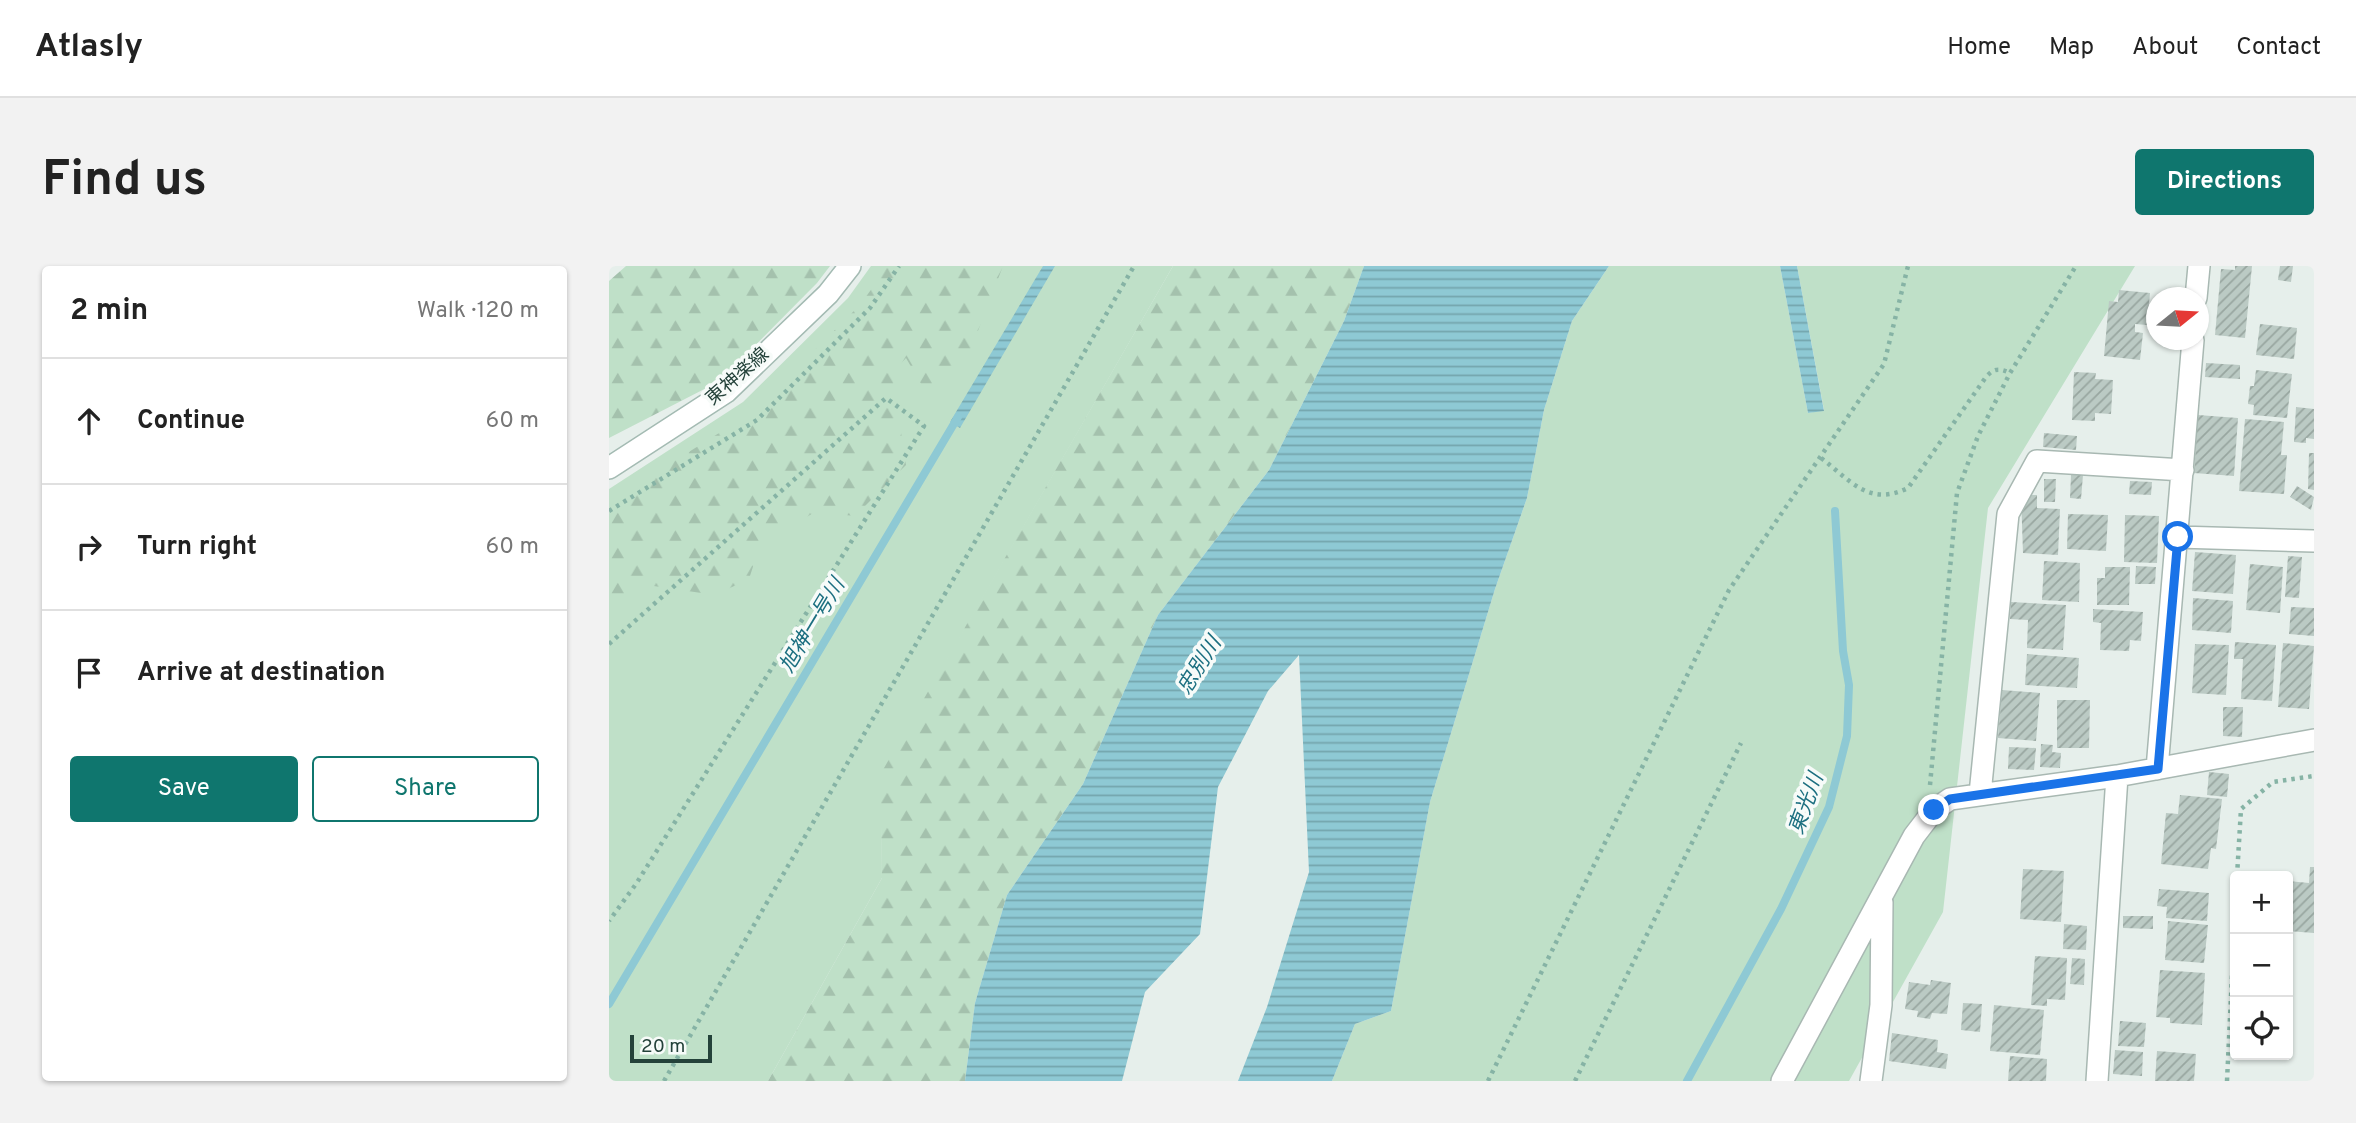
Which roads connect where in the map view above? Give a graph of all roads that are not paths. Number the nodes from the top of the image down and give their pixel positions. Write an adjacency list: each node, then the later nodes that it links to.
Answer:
1 (850, 266): 5 (street, 東神楽線)
2 (2199, 266): 3 (street)
3 (2197, 287)
4 (2192, 350): 6 (street)
5 (609, 468)
6 (2183, 470): 7 (street); 12 (street)
7 (2178, 537): 8 (street); 10 (street)
8 (2314, 541)
9 (2314, 740): 10 (street)
10 (2158, 769): 11 (street)
11 (2117, 776): 12 (street); 16 (street)
12 (1980, 793): 13 (street)
13 (1882, 898): 14 (street); 15 (street)
14 (1782, 1081)
15 (1871, 1081)
16 (2097, 1081)

